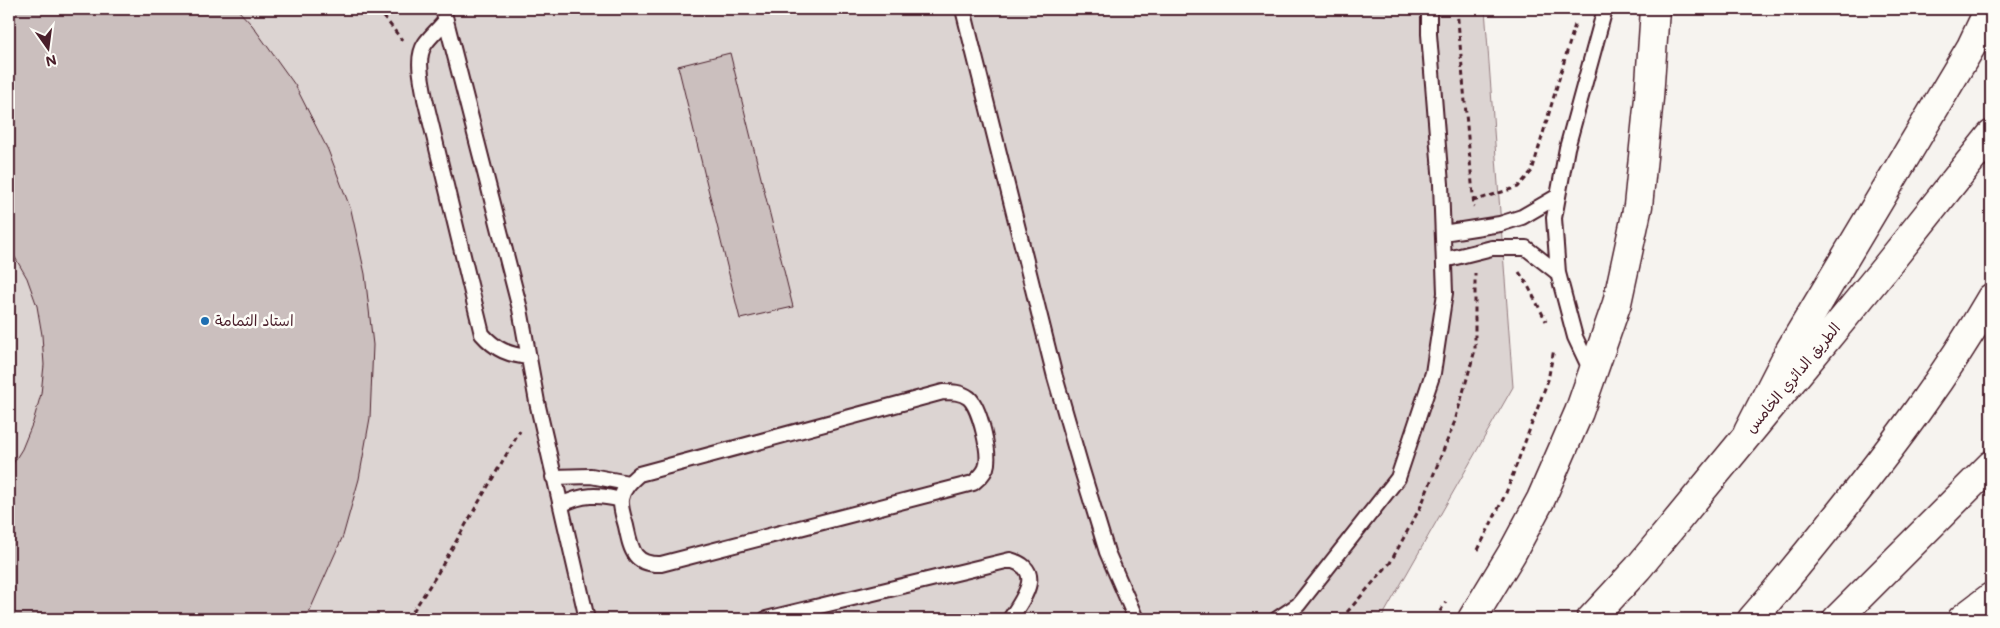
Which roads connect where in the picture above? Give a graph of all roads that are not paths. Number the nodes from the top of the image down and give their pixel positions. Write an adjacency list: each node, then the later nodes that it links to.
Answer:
1 (963, 9): 25 (lane)
2 (1429, 9): 9 (lane)
3 (1605, 9): 8 (lane)
4 (1655, 9): 14 (main road)
5 (1989, 9): 15 (main road)
6 (445, 14): 13 (lane); 13 (lane)
7 (1991, 134): 15 (main road, الطريق الدائري الخامس)
8 (1558, 196): 9 (lane); 11 (lane)
9 (1443, 233): 10 (lane)
10 (1444, 260): 11 (lane); 26 (lane)
11 (1558, 273): 14 (lane)
12 (1991, 298): 29 (main road)
13 (529, 357): 17 (lane)
14 (1592, 374): 27 (main road)
15 (1748, 432): 28 (main road, الطريق الدائري الخامس)
16 (1991, 465): 30 (main road)
17 (553, 477): 18 (lane); 20 (lane)
18 (628, 483): 19 (lane); 19 (lane)
19 (621, 500): 20 (lane)
20 (562, 505): 22 (lane)
21 (1991, 597): 31 (main road)
22 (588, 619)
23 (766, 619): 24 (lane)
24 (1010, 619)
25 (1136, 619)
26 (1277, 619)
27 (1472, 619)
28 (1591, 619)
29 (1752, 619)
30 (1837, 619)
31 (1962, 619)

